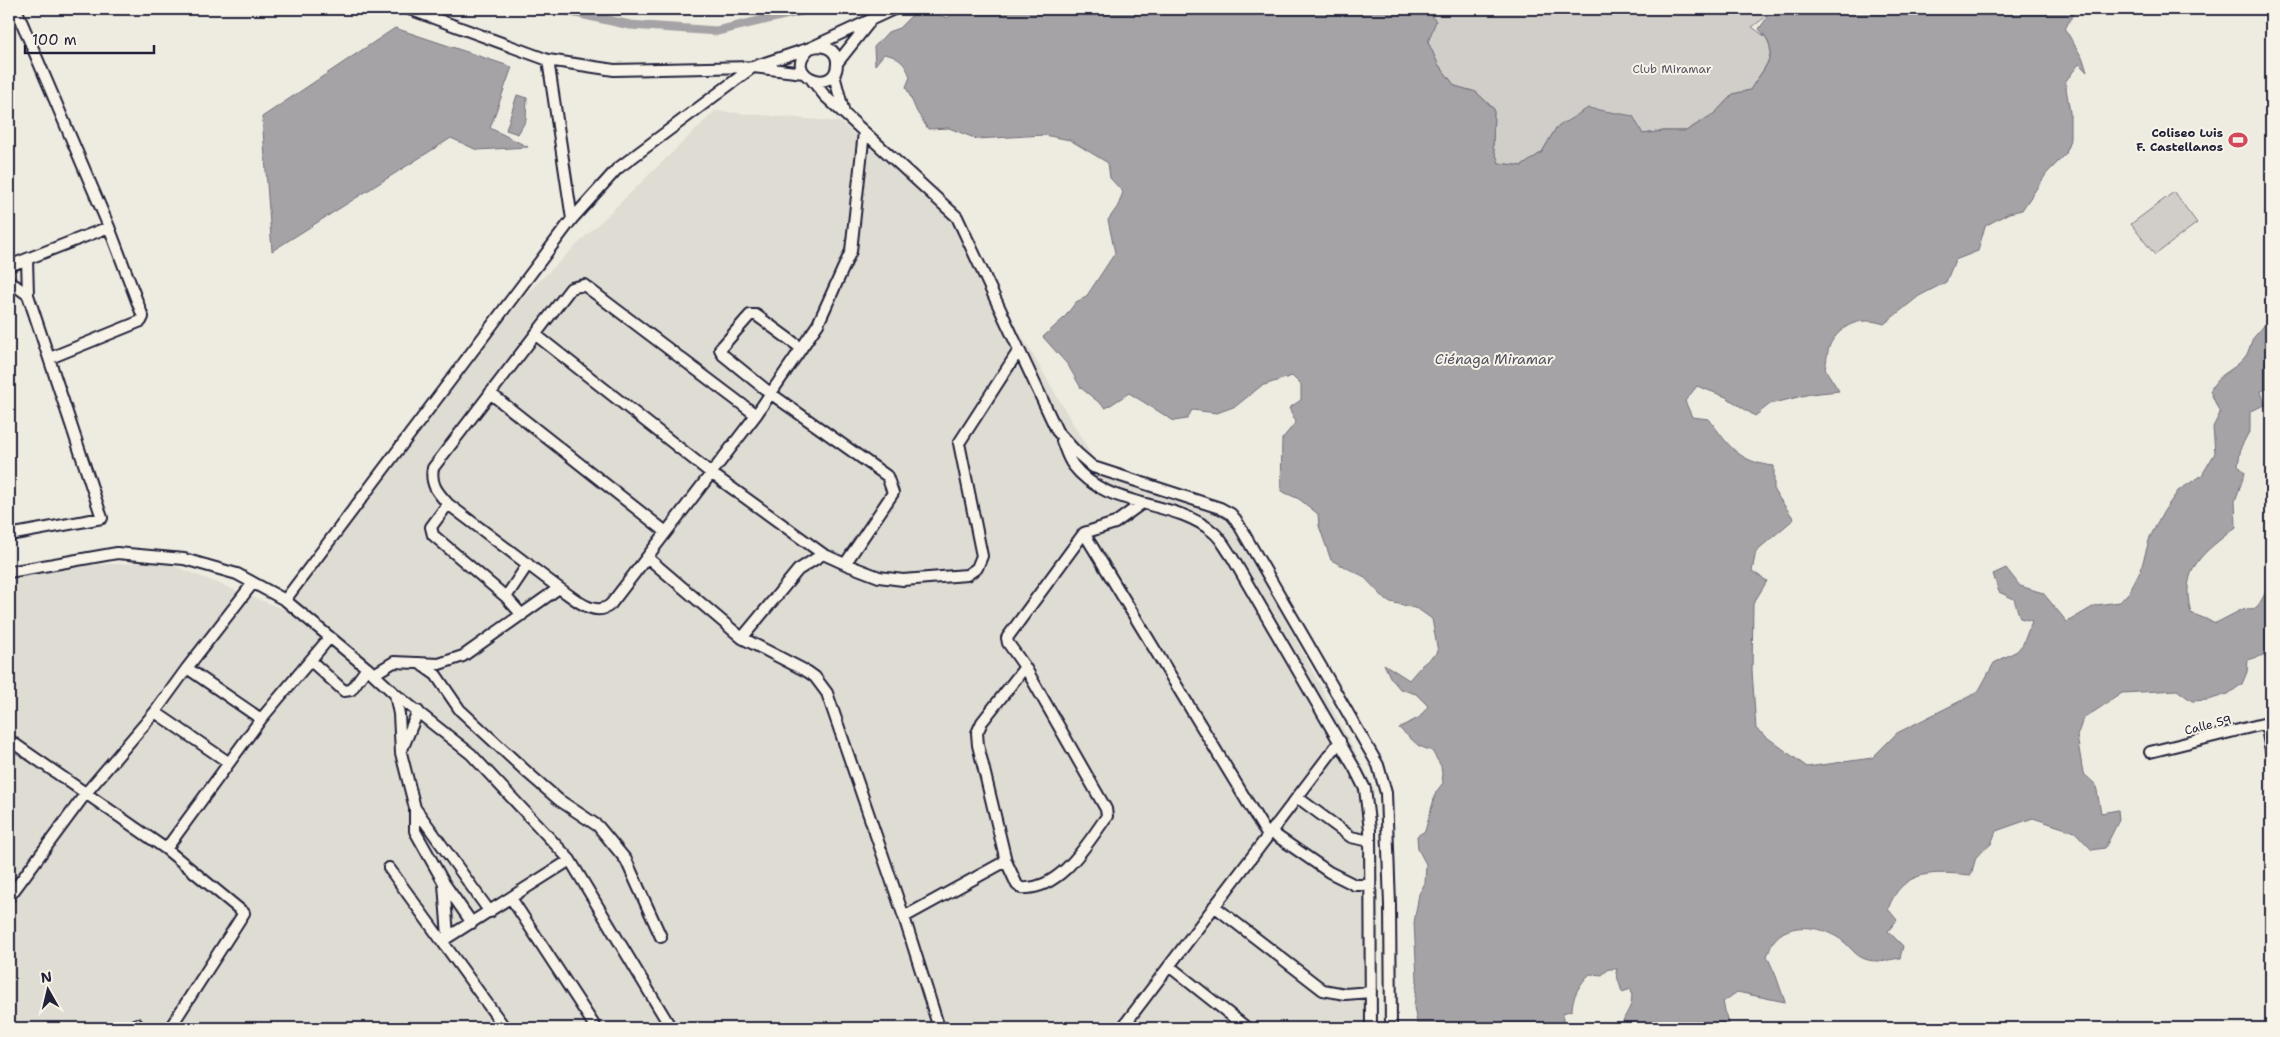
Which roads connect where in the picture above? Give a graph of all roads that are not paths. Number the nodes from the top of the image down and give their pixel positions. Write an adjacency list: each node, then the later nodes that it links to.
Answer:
1 (16, 9): 14 (street)
2 (408, 9): 6 (street)
3 (894, 9): 4 (street)
4 (871, 20): 5 (street); 7 (street)
5 (810, 48): 7 (street); 8 (street); 10 (street)
6 (548, 60): 8 (street); 13 (street)
7 (838, 62): 9 (street)
8 (753, 67): 10 (street); 13 (street)
9 (834, 75): 10 (street); 11 (street)
10 (808, 76): 11 (street)
11 (845, 114): 12 (street)
12 (864, 132): 20 (street); 21 (street)
13 (572, 219): 41 (street)
14 (109, 227): 15 (street); 22 (street)
15 (27, 259): 16 (street); 18 (street)
16 (9, 266)
17 (9, 281): 18 (street)
18 (28, 295): 22 (street)
19 (536, 335): 23 (street); 25 (street); 27 (street)
20 (801, 348): 24 (street); 24 (street)
21 (1019, 350): 26 (street); 36 (street)
22 (50, 358): 32 (street)
23 (490, 393): 28 (street); 30 (street)
24 (770, 393): 25 (street); 36 (street)
25 (756, 415): 27 (street)
26 (1058, 431): 29 (street); 90 (street)
27 (711, 473): 30 (street); 33 (street)
28 (448, 504): 35 (street); 40 (street)
29 (1141, 504): 31 (street); 56 (street)
30 (666, 532): 34 (street)
31 (1084, 533): 47 (street); 64 (street)
32 (9, 535)
33 (823, 554): 36 (street); 44 (street)
34 (648, 558): 39 (street); 44 (street)
35 (528, 564): 39 (street); 40 (street)
36 (845, 564)
37 (9, 572): 38 (street)
38 (253, 583): 41 (street); 48 (street)
39 (560, 588): 42 (street)
40 (506, 597): 42 (street)
41 (285, 600): 43 (street)
42 (522, 615): 46 (street)
43 (330, 638): 45 (street); 49 (street)
44 (742, 638): 76 (street)
45 (312, 661): 49 (street); 53 (street)
46 (419, 663): 49 (street); 78 (street)
47 (1025, 667): 68 (street); 68 (street)
48 (187, 668): 52 (street); 53 (street)
49 (370, 671): 50 (street)
50 (395, 694): 51 (street); 59 (street)
51 (418, 711): 59 (street); 67 (street)
52 (155, 712): 60 (street); 61 (street)
53 (261, 719): 60 (street)
54 (2269, 723): 57 (street); 58 (street, Calle 59)
55 (9, 740): 61 (street)
56 (1340, 741): 62 (street); 65 (street)
57 (2271, 750)
58 (2150, 752)
59 (401, 753): 63 (street)
60 (228, 762): 66 (street)
61 (86, 793): 66 (street); 72 (street)
62 (1297, 797): 64 (street); 65 (street)
63 (415, 808): 70 (street); 75 (street)
64 (1269, 834): 71 (street); 74 (street)
65 (1370, 841): 71 (street)
66 (166, 850): 83 (street)
67 (570, 860): 73 (street); 82 (street)
68 (1006, 861): 76 (street)
69 (389, 868): 79 (street)
70 (444, 883): 77 (street); 79 (street)
71 (1370, 885): 81 (street)
72 (9, 897)
73 (511, 898): 75 (street); 85 (street)
74 (1214, 906): 80 (street); 81 (street)
75 (490, 912): 77 (street)
76 (904, 918): 86 (street)
77 (472, 923): 79 (street)
78 (660, 937)
79 (445, 939): 84 (street)
80 (1169, 966): 87 (street); 88 (street)
81 (1371, 992): 89 (street)
82 (668, 1027)
83 (170, 1028)
84 (505, 1028)
85 (596, 1028)
86 (939, 1028)
87 (1122, 1028)
88 (1247, 1028)
89 (1371, 1028)
90 (1391, 1028)

